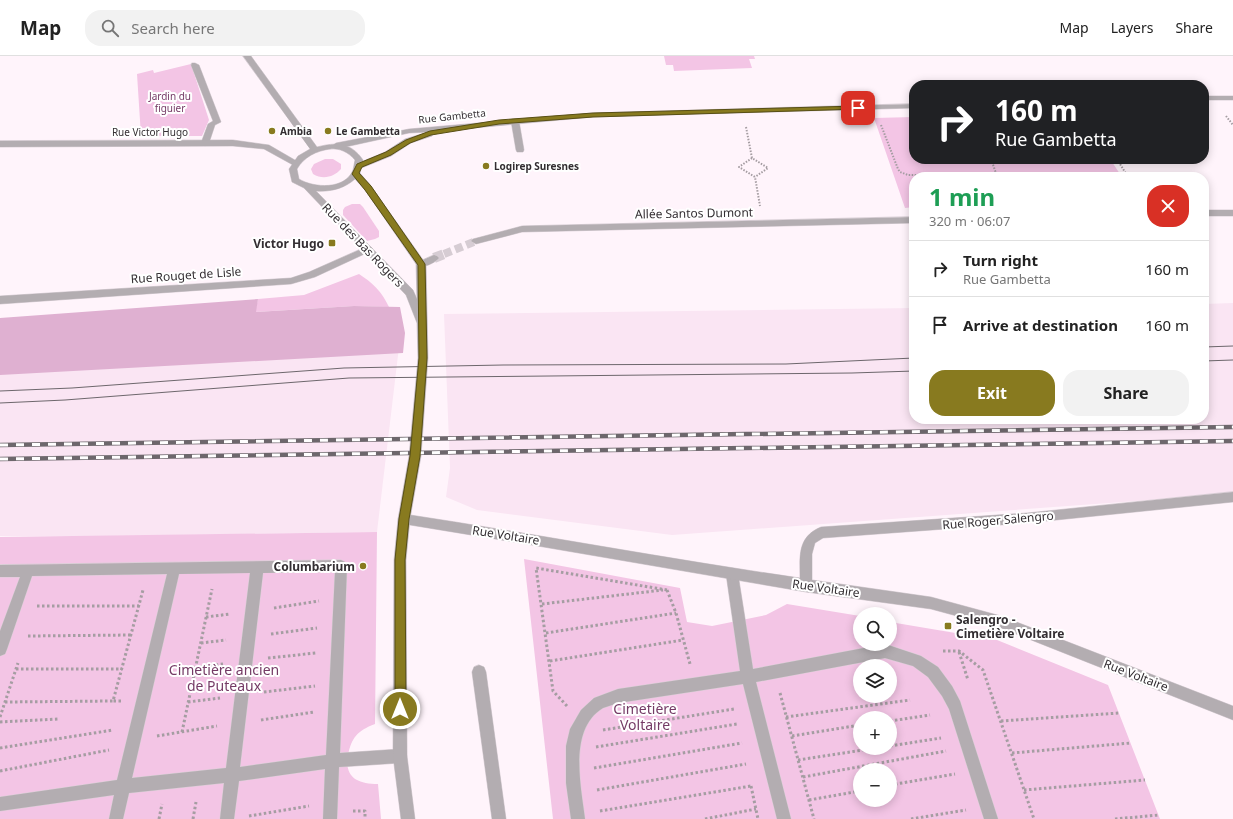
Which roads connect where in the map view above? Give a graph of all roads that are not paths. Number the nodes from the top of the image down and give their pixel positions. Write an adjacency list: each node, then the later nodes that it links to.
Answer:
1 (247, 56): 11 (street)
2 (195, 65): 8 (street)
3 (1209, 98): 4 (street)
4 (1233, 98)
5 (909, 106): 6 (street, Rue Gambetta)
6 (515, 121): 7 (street, Rue Gambetta); 12 (street)
7 (499, 122): 10 (street, Rue Gambetta); 14 (street, Rue Gambetta)
8 (205, 143): 9 (street, Rue Victor Hugo); 13 (street, Rue Victor Hugo)
9 (0, 144)
10 (336, 146): 11 (street); 14 (street)
11 (315, 150): 13 (street)
12 (520, 150)
13 (296, 163): 15 (street)
14 (358, 170): 15 (street); 22 (street)
15 (308, 188): 20 (street, Rue des Bas Rogers)
16 (1209, 213): 17 (street)
17 (1233, 213)
18 (909, 220): 19 (street, Allée Santos Dumont)
19 (476, 241)
20 (368, 249): 23 (street, Rue Rouget de Lisle); 24 (street, Rue des Bas Rogers)
21 (434, 258): 22 (street)
22 (421, 264): 24 (street, Rue des Bas Rogers)
23 (0, 300)
24 (423, 328): 26 (street, Rue des Bas Rogers)
25 (1233, 497): 32 (street, Rue Roger Salengro)
26 (404, 519): 31 (street, Rue Voltaire); 37 (street, Rue des Bas Rogers)
27 (257, 568): 28 (street); 38 (street); 39 (street)
28 (174, 570): 30 (street); 40 (street)
29 (0, 571): 30 (street)
30 (28, 571): 33 (street)
31 (732, 574): 32 (street, Rue Voltaire); 35 (street)
32 (806, 586): 36 (street, Rue Voltaire)
33 (0, 649)
34 (479, 672): 48 (street)
35 (748, 677): 42 (street); 43 (street); 49 (street)
36 (1233, 713)
37 (400, 756): 38 (street); 47 (street, Rue des Bas Rogers)
38 (333, 762): 39 (street); 46 (street)
39 (232, 775): 40 (street); 45 (street)
40 (123, 786): 41 (street); 44 (street)
41 (0, 804)
42 (989, 813)
43 (578, 817)
44 (116, 819)
45 (227, 819)
46 (330, 819)
47 (408, 819)
48 (499, 819)
49 (784, 819)

